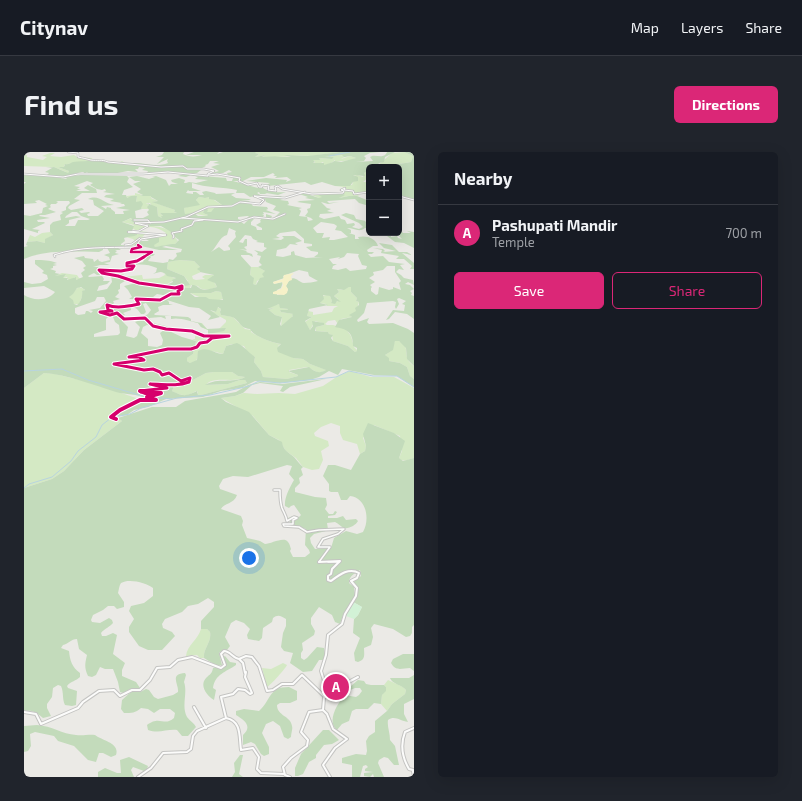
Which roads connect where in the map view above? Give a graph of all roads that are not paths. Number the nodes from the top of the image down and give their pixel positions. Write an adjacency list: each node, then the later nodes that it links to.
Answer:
1 (68, 152): 3 (street)
2 (24, 174): 3 (street)
3 (209, 175): 4 (street)
4 (305, 192): 5 (street); 9 (street)
5 (366, 192)
6 (402, 197): 7 (street)
7 (414, 200)
8 (285, 214): 11 (street)
9 (182, 218): 11 (street); 12 (street)
10 (134, 220): 12 (street)
11 (206, 220): 14 (street)
12 (151, 223): 13 (street)
13 (145, 238): 15 (street); 16 (street)
14 (173, 238)
15 (125, 245)
16 (138, 245): 17 (street); 18 (street)
17 (55, 257)
18 (116, 419)
19 (274, 490): 22 (street)
20 (239, 659): 23 (street); 26 (street); 27 (street)
21 (358, 677): 22 (street)
22 (330, 692): 23 (street)
23 (325, 697): 25 (street)
24 (194, 707): 28 (street)
25 (323, 710): 31 (street); 34 (street)
26 (24, 712)
27 (226, 718): 28 (street); 31 (street)
28 (206, 728): 32 (street)
29 (414, 728): 30 (street)
30 (414, 770): 35 (street)
31 (284, 774): 33 (street)
32 (138, 777)
33 (290, 777)
34 (330, 777)
35 (414, 777)

